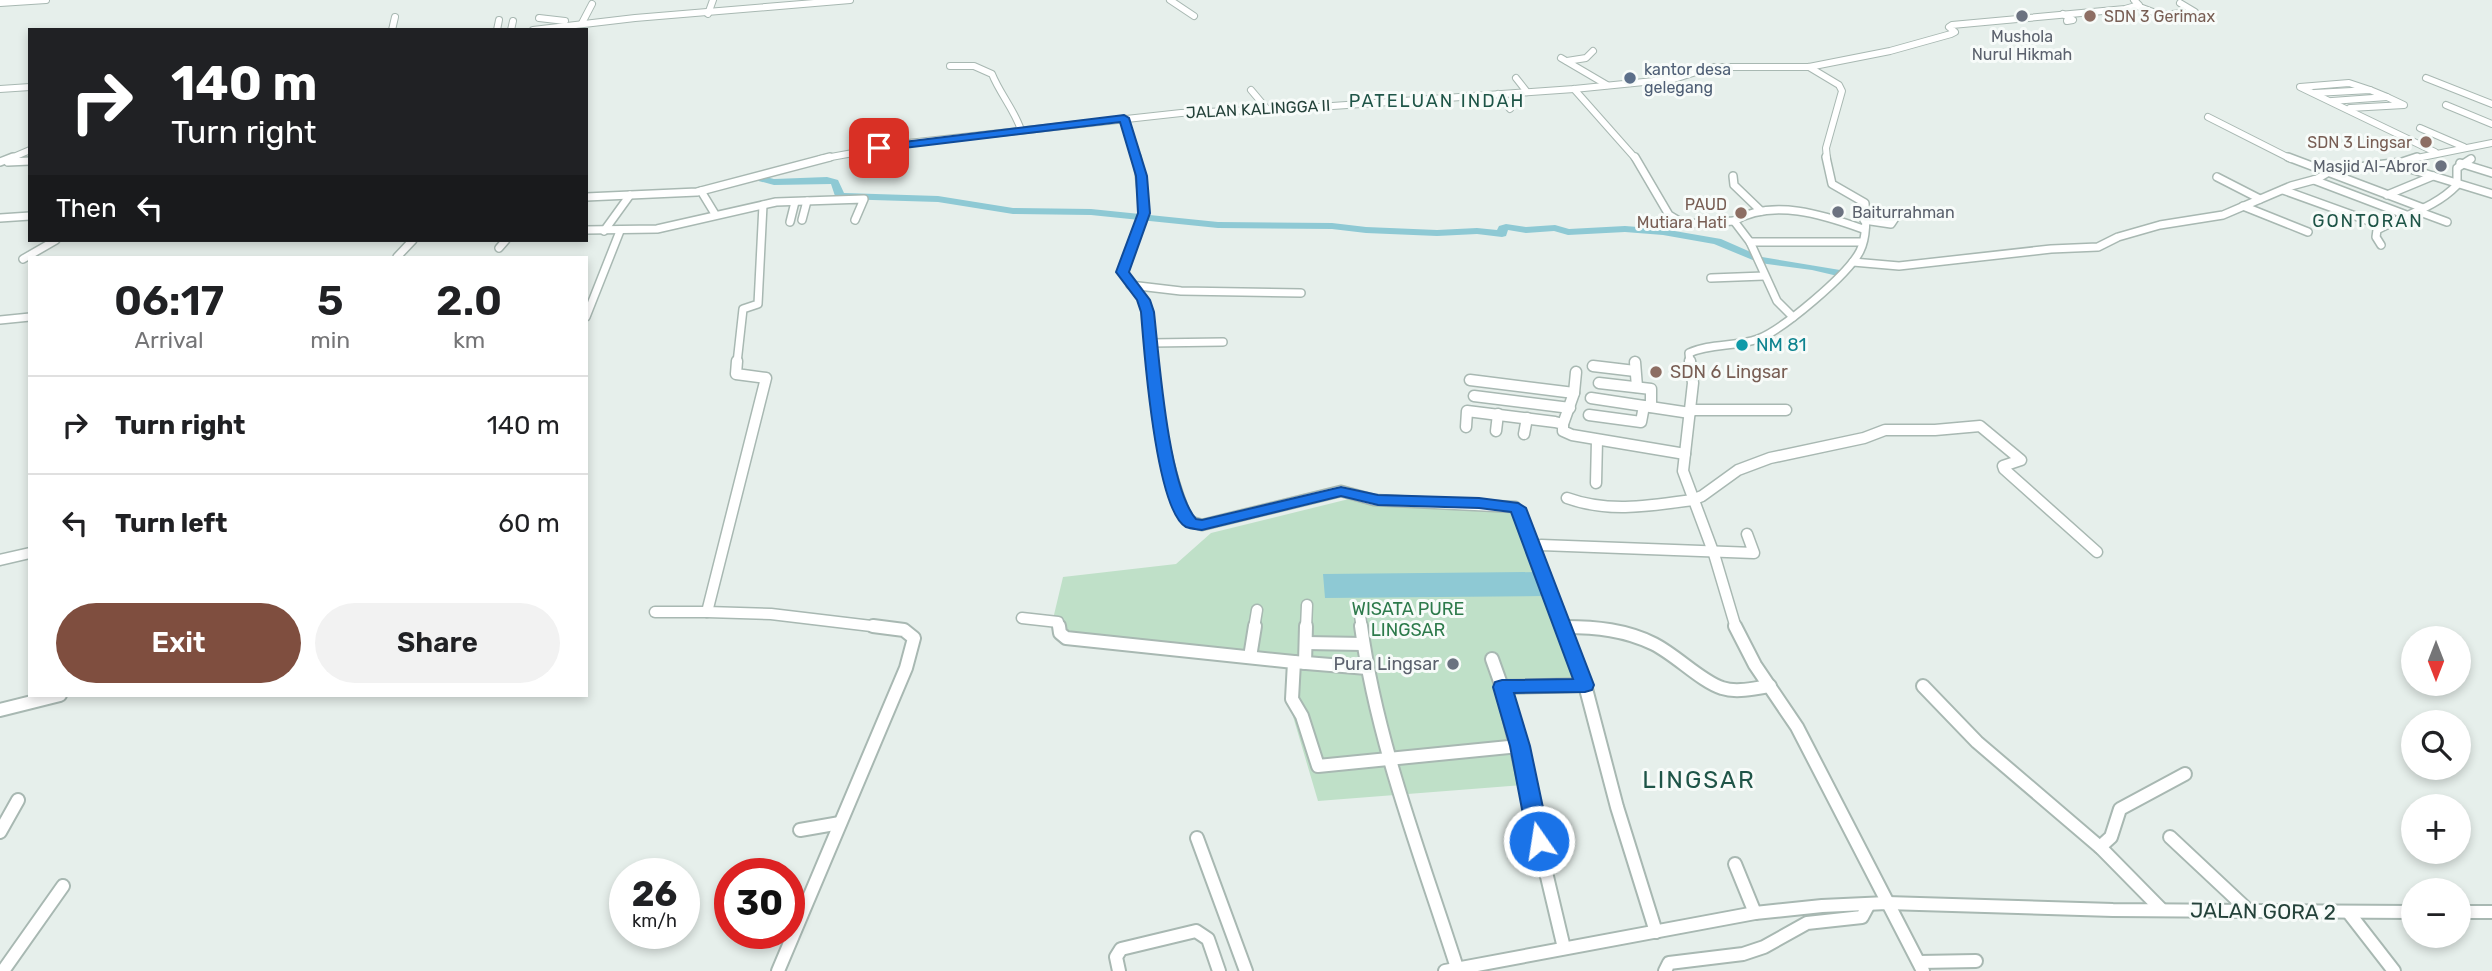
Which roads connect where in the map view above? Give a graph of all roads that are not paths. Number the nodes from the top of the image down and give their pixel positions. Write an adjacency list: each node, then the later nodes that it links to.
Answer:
1 (37, 0): 2 (street); 7 (street); 12 (street)
2 (46, 0)
3 (713, 0): 16 (street)
4 (761, 0): 13 (street)
5 (850, 0): 13 (street)
6 (1170, 0): 17 (street)
7 (12, 1): 10 (street)
8 (2136, 3): 9 (street); 14 (street)
9 (2180, 3)
10 (0, 4)
11 (592, 4): 24 (street)
12 (32, 9)
13 (758, 10): 16 (street)
14 (2100, 10): 15 (street); 18 (street)
15 (2063, 13): 23 (street); 32 (street, JALAN KALINGGA II)
16 (708, 14): 24 (street)
17 (1194, 16)
18 (2113, 16)
19 (395, 18): 26 (street)
20 (539, 18): 25 (street)
21 (499, 20): 27 (street)
22 (513, 21): 28 (street)
23 (2067, 21)
24 (582, 23): 25 (street)
25 (570, 24): 29 (street)
26 (392, 28)
27 (497, 28)
28 (511, 28)
29 (560, 28)
30 (1593, 51): 35 (street)
31 (950, 66): 55 (street)
32 (1809, 67): 35 (street, JALAN KALINGGA II); 96 (street)
33 (1516, 78): 41 (street)
34 (2426, 78): 46 (street)
35 (1607, 85): 38 (street, JALAN KALINGGA II)
36 (28, 87): 37 (street)
37 (0, 89)
38 (1574, 89): 41 (street, JALAN KALINGGA II); 97 (street)
39 (1251, 90): 49 (street)
40 (2370, 90): 42 (street); 42 (street); 44 (street)
41 (1527, 92): 43 (street, JALAN KALINGGA II)
42 (2315, 93): 45 (street)
43 (1498, 94): 49 (street, JALAN KALINGGA II); 50 (street)
44 (2387, 97): 45 (street); 48 (street)
45 (2330, 101): 48 (street)
46 (2492, 104)
47 (2446, 105): 53 (street)
48 (2347, 108): 59 (street)
49 (1267, 109): 52 (street, JALAN KALINGGA II)
50 (1510, 109)
51 (2208, 117): 65 (street)
52 (1124, 118): 55 (street, JALAN KALINGGA II); 120 (street)
53 (2492, 124)
54 (2420, 128): 57 (street)
55 (1021, 130): 73 (street, JALAN KALINGGA II)
56 (2492, 143): 57 (street)
57 (2466, 148): 59 (street)
58 (28, 151): 62 (street)
59 (2435, 152): 63 (street)
60 (2471, 159): 64 (street)
61 (28, 161): 62 (street)
62 (0, 162)
63 (2394, 163): 65 (street); 68 (street)
64 (2460, 163): 66 (street); 71 (street)
65 (2325, 173): 70 (street); 76 (street)
66 (2492, 173)
67 (1733, 176): 88 (street)
68 (2434, 176): 71 (street); 76 (street)
69 (2217, 177): 79 (street)
70 (2314, 180): 72 (street); 77 (street)
71 (2456, 182): 74 (street); 87 (street)
72 (2283, 190): 79 (street); 100 (street)
73 (701, 191): 75 (street, JALAN KALINGGA II); 89 (street)
74 (2492, 194)
75 (630, 195): 78 (street, JALAN KALINGGA II); 103 (street)
76 (2387, 195): 87 (street)
77 (2356, 196): 80 (street); 83 (street)
78 (588, 197)
79 (2260, 199): 85 (street)
80 (2348, 200)
81 (807, 201): 82 (street); 94 (street); 95 (street)
82 (794, 202): 84 (street); 98 (street)
83 (2373, 202): 86 (street); 91 (street)
84 (762, 205): 89 (street); 163 (street)
85 (2243, 206): 105 (street); 117 (street)
86 (2364, 206)
87 (2422, 210): 91 (street); 99 (street)
88 (1761, 211): 97 (street); 101 (street)
89 (715, 214): 104 (street)
90 (28, 216): 92 (street)
91 (2410, 216): 100 (street)
92 (0, 218)
93 (1895, 218): 96 (street)
94 (802, 220)
95 (855, 220)
96 (1864, 220): 101 (street)
97 (1734, 221): 109 (street)
98 (790, 222)
99 (2447, 222)
100 (2383, 226): 111 (street)
101 (1863, 229): 110 (street)
102 (588, 230): 103 (street)
103 (604, 231): 104 (street)
104 (621, 231): 122 (street)
105 (2308, 232)
106 (53, 242): 113 (street)
107 (411, 242): 115 (street)
108 (504, 242): 112 (street)
109 (1750, 242): 110 (street); 118 (street)
110 (1862, 242): 117 (street)
111 (2381, 245)
112 (499, 248)
113 (28, 256)
114 (28, 256): 116 (street)
115 (398, 256)
116 (23, 259)
117 (1853, 262): 124 (street)
118 (1764, 276): 119 (street); 124 (street)
119 (1711, 278)
120 (1130, 285): 121 (street); 127 (street)
121 (1301, 293)
122 (588, 312)
123 (28, 317): 125 (street)
124 (1793, 317): 140 (street)
125 (0, 320)
126 (1223, 342): 127 (street)
127 (1151, 344): 155 (street)
128 (1593, 366): 133 (street)
129 (1576, 372): 134 (street)
130 (1470, 380): 132 (street)
131 (1599, 383): 133 (street)
132 (1508, 385): 134 (street); 137 (street)
133 (1637, 387): 138 (street)
134 (1574, 393): 139 (street)
135 (1474, 396): 137 (street)
136 (1591, 398): 138 (street)
137 (1507, 400): 139 (street); 141 (street)
138 (1648, 406): 140 (street); 142 (street)
139 (1570, 408): 145 (street)
140 (1688, 412): 144 (street); 150 (street)
141 (1502, 415): 143 (street); 146 (street); 147 (street)
142 (1589, 415)
143 (1527, 418): 145 (street); 148 (street)
144 (1787, 422)
145 (1563, 424): 149 (street)
146 (1466, 427)
147 (1496, 431)
148 (1524, 434)
149 (1597, 440): 150 (street); 151 (street)
150 (1685, 454): 153 (street)
151 (1596, 483)
152 (1567, 498): 153 (street)
153 (1692, 500): 156 (street); 158 (street)
154 (1747, 534): 158 (street)
155 (1535, 546): 158 (street); 166 (street)
156 (2097, 552)
157 (28, 554): 159 (street)
158 (1714, 554): 174 (street)
159 (0, 560)
160 (1307, 605): 167 (street)
161 (1256, 610): 169 (street)
162 (654, 612): 163 (street)
163 (707, 612): 183 (street)
164 (1360, 616): 168 (street)
165 (1022, 618): 169 (street)
166 (1565, 627): 173 (street); 174 (street)
167 (1306, 643): 168 (street); 171 (street)
168 (1363, 644): 172 (street)
169 (1250, 657): 171 (street)
170 (1492, 659): 176 (street)
171 (1300, 663): 172 (street); 180 (street)
172 (1367, 668): 180 (street)
173 (1585, 685): 176 (street); 200 (street)
174 (1770, 686): 191 (street)
175 (1923, 686): 188 (street)
176 (1502, 687): 179 (street)
177 (52, 697): 178 (street)
178 (0, 710)
179 (1520, 746): 180 (street); 201 (street)
180 (1391, 759): 204 (street)
181 (2185, 774): 188 (street)
182 (18, 800): 185 (street)
183 (839, 823): 184 (street); 206 (street)
184 (800, 830)
185 (0, 832)
186 (2170, 837): 194 (street)
187 (1198, 838): 209 (street)
188 (2103, 850): 193 (street)
189 (1735, 864): 198 (street)
190 (62, 886): 205 (street)
191 (1887, 903): 192 (street, JALAN GORA 2); 193 (street, JALAN GORA 2); 203 (street)
192 (1869, 904): 198 (street, JALAN GORA 2); 210 (street)
193 (2162, 910): 194 (street, JALAN GORA 2)
194 (2249, 911): 199 (street, JALAN GORA 2)
195 (2401, 912): 199 (street, JALAN GORA 2)
196 (2471, 912): 197 (street)
197 (2492, 912)
198 (1755, 913): 200 (street, JALAN GORA 2)
199 (2349, 913): 211 (street)
200 (1656, 932): 201 (street, JALAN GORA 2)
201 (1564, 948): 204 (street, JALAN GORA 2)
202 (1976, 961): 203 (street)
203 (1921, 967)
204 (1453, 970)
205 (3, 971)
206 (778, 971)
207 (1119, 971): 208 (street)
208 (1219, 971)
209 (1246, 971)
210 (1665, 971)
211 (2394, 971)

